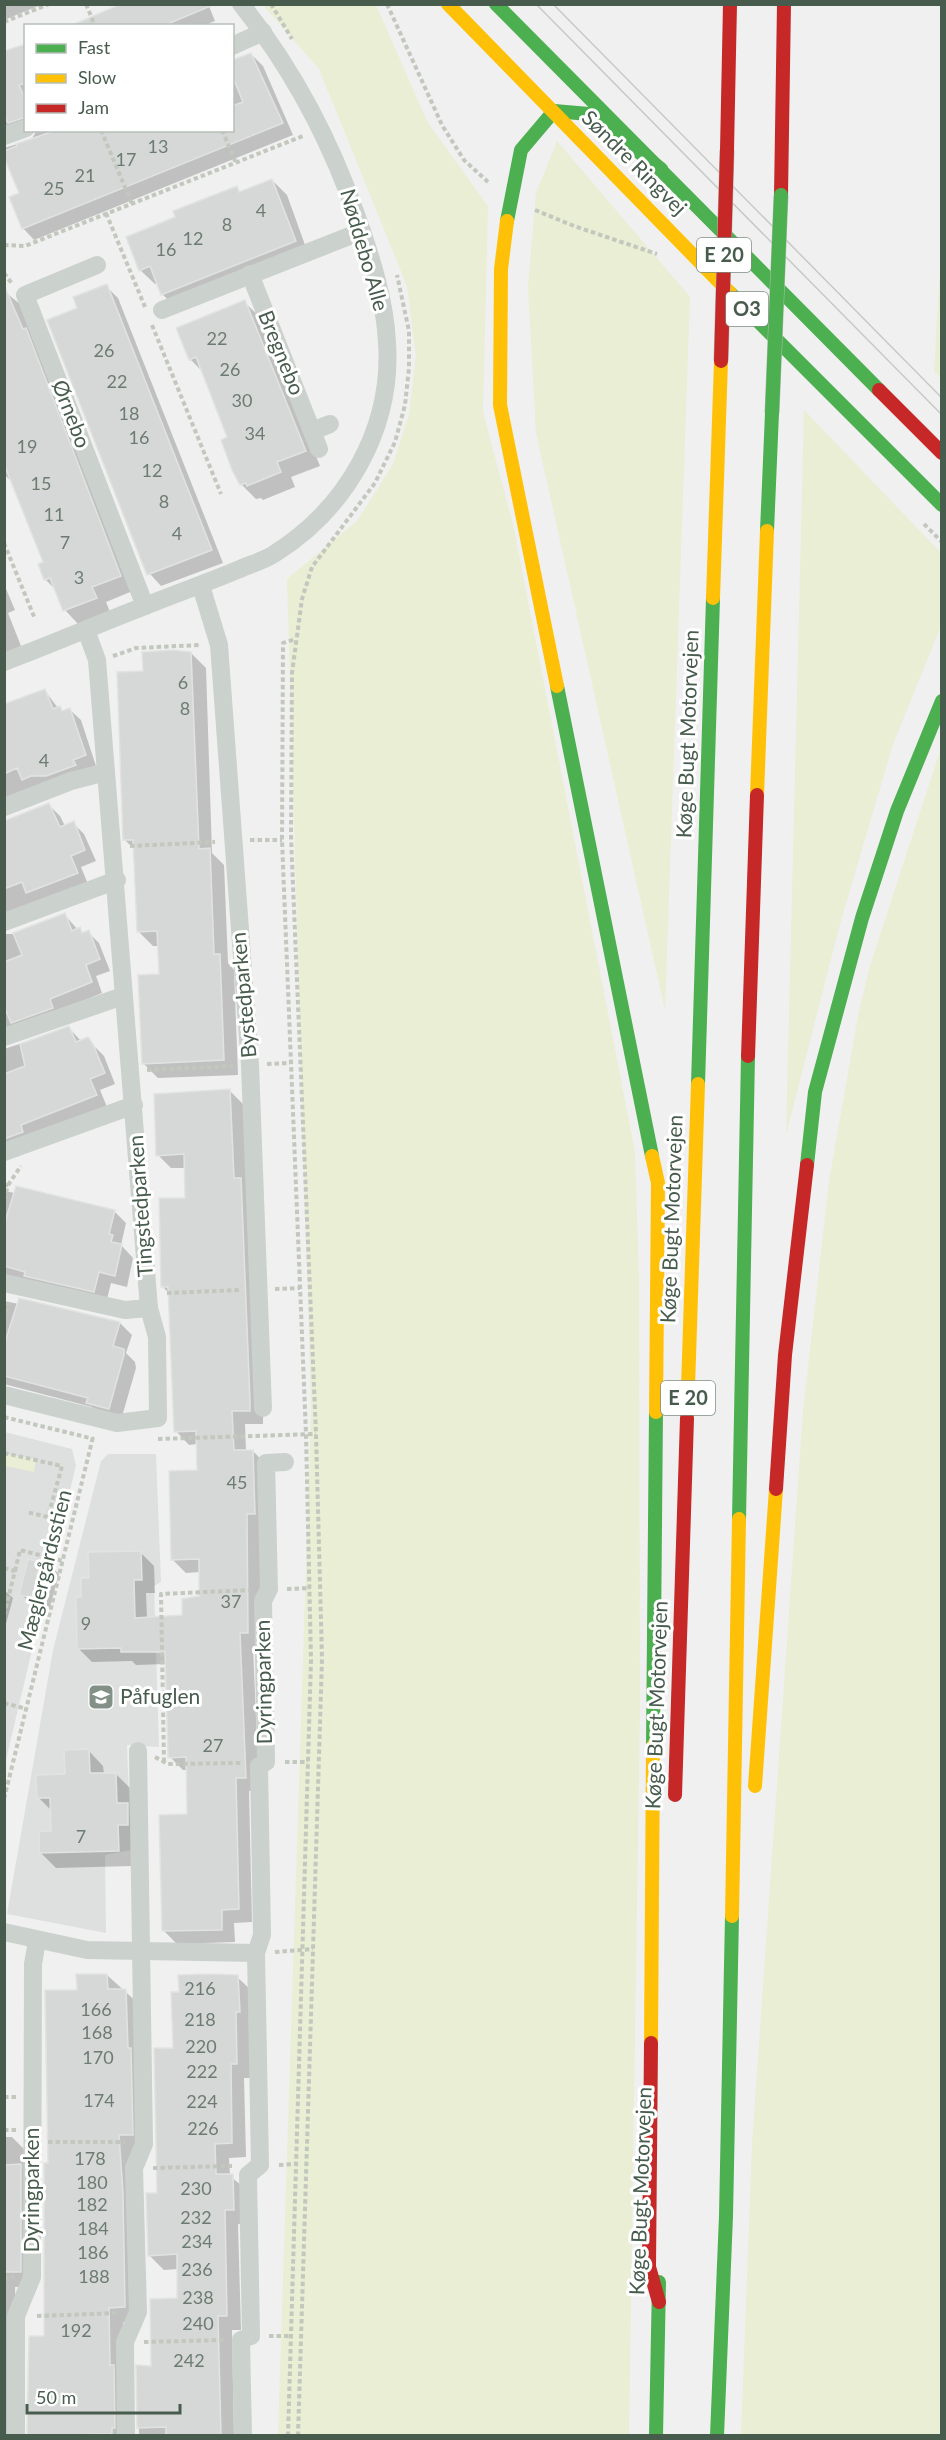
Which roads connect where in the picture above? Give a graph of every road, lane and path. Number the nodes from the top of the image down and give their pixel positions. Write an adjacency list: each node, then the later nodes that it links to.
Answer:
1 (49, 4): 10 (path)
2 (86, 4): 11 (path)
3 (241, 4): 12 (street, Nøddebo Alle)
4 (271, 4): 14 (path)
5 (387, 4): 23 (path)
6 (448, 4): 15 (main road, Søndre Ringvej / O3)
7 (496, 4): 22 (main road, Søndre Ringvej / O3)
8 (730, 4): 85 (main road, Køge Bugt Motorvejen / E 20, bridge)
9 (784, 4): 99 (main road, E 20, bridge)
10 (4, 22)
11 (94, 24)
12 (263, 32): 13 (street); 17 (street, Nøddebo Alle)
13 (234, 45)
14 (297, 47)
15 (554, 111): 22 (main road); 37 (main road, Søndre Ringvej / O3); 100 (main road)
16 (24, 129): 20 (street)
17 (322, 129): 21 (path); 26 (street, Nøddebo Alle)
18 (102, 132): 24 (path)
19 (223, 132): 21 (path)
20 (4, 136)
21 (236, 163): 24 (path)
22 (661, 169): 35 (main road, Søndre Ringvej / O3)
23 (493, 186)
24 (132, 204): 25 (path)
25 (106, 213): 27 (path); 31 (path)
26 (362, 231): 29 (street); 39 (street, Nøddebo Alle)
27 (4, 245)
28 (97, 265): 40 (street, Ørnebo)
29 (250, 274): 31 (street); 33 (street, Bregnebo)
30 (397, 274): 43 (path)
31 (154, 316): 36 (path)
32 (330, 424): 33 (street)
33 (312, 431): 34 (street, Bregnebo)
34 (319, 449)
35 (942, 453)
36 (221, 494)
37 (942, 505)
38 (4, 543): 41 (path)
39 (201, 585): 40 (street, Nøddebo Alle); 44 (street, Bystedparken)
40 (145, 606): 42 (street, Nøddebo Alle)
41 (35, 619)
42 (86, 630): 45 (street, Tingstedparken); 46 (street, Nøddebo Alle)
43 (296, 639): 50 (path); 89 (path)
44 (219, 645): 45 (path); 51 (street, Bystedparken)
45 (97, 660): 48 (street, Tingstedparken)
46 (4, 662)
47 (942, 701): 83 (main road)
48 (106, 772): 49 (street); 52 (street, Tingstedparken)
49 (4, 807)
50 (282, 840): 51 (path); 57 (path)
51 (232, 841): 52 (path); 58 (street, Bystedparken)
52 (113, 848): 53 (street, Tingstedparken)
53 (117, 880): 54 (street); 55 (street, Tingstedparken)
54 (4, 922)
55 (123, 996): 56 (street); 59 (street, Tingstedparken)
56 (4, 1037)
57 (290, 1063): 58 (path); 90 (path)
58 (250, 1065): 59 (path); 65 (street, Bystedparken)
59 (130, 1073): 60 (street, Tingstedparken)
60 (134, 1105): 61 (street, Tingstedparken); 66 (street, Tingstedparken)
61 (4, 1152)
62 (4, 1185): 63 (path)
63 (4, 1200)
64 (4, 1283): 66 (street)
65 (259, 1289): 66 (path); 68 (street, Bystedparken)
66 (148, 1301): 69 (street, Tingstedparken)
67 (4, 1395): 69 (street, Tingstedparken)
68 (264, 1407): 71 (path)
69 (97, 1418): 73 (path, Mæglergårdsstien)
70 (4, 1454): 72 (path)
71 (275, 1463): 76 (street, Dyringparken)
72 (27, 1512)
73 (63, 1561): 75 (path); 79 (path, Mæglergårdsstien)
74 (4, 1568): 75 (path)
75 (15, 1571): 77 (path)
76 (269, 1589): 81 (path); 82 (street, Dyringparken)
77 (4, 1615)
78 (4, 1703): 79 (path)
79 (27, 1709): 84 (path, Mæglergårdsstien)
80 (138, 1751): 81 (path); 91 (street)
81 (164, 1762): 82 (path)
82 (266, 1762): 92 (street, Dyringparken)
83 (754, 1797)
84 (4, 1799)
85 (674, 1811)
86 (746, 1917): 99 (main road)
87 (4, 1932): 88 (street)
88 (37, 1941): 91 (street); 94 (street, Dyringparken)
89 (313, 1949): 90 (path); 109 (path)
90 (303, 1950): 92 (path); 96 (path)
91 (142, 1952): 92 (street); 95 (street)
92 (256, 1953): 97 (street, Dyringparken)
93 (665, 2111): 100 (main road, Køge Bugt Motorvejen)
94 (32, 2142): 95 (path); 102 (street, Dyringparken)
95 (144, 2144): 98 (street)
96 (296, 2164): 97 (path); 108 (path)
97 (260, 2165): 98 (path); 103 (street, Dyringparken)
98 (134, 2168): 101 (street)
99 (726, 2216): 111 (main road, E 20)
100 (659, 2302): 110 (main road, Køge Bugt Motorvejen)
101 (138, 2312): 102 (path); 104 (street)
102 (16, 2316): 105 (street, Dyringparken)
103 (241, 2340): 104 (path); 107 (street, Dyringparken)
104 (125, 2342): 106 (street)
105 (16, 2436)
106 (126, 2436)
107 (243, 2436)
108 (288, 2436)
109 (298, 2436)
110 (656, 2436)
111 (717, 2436)

